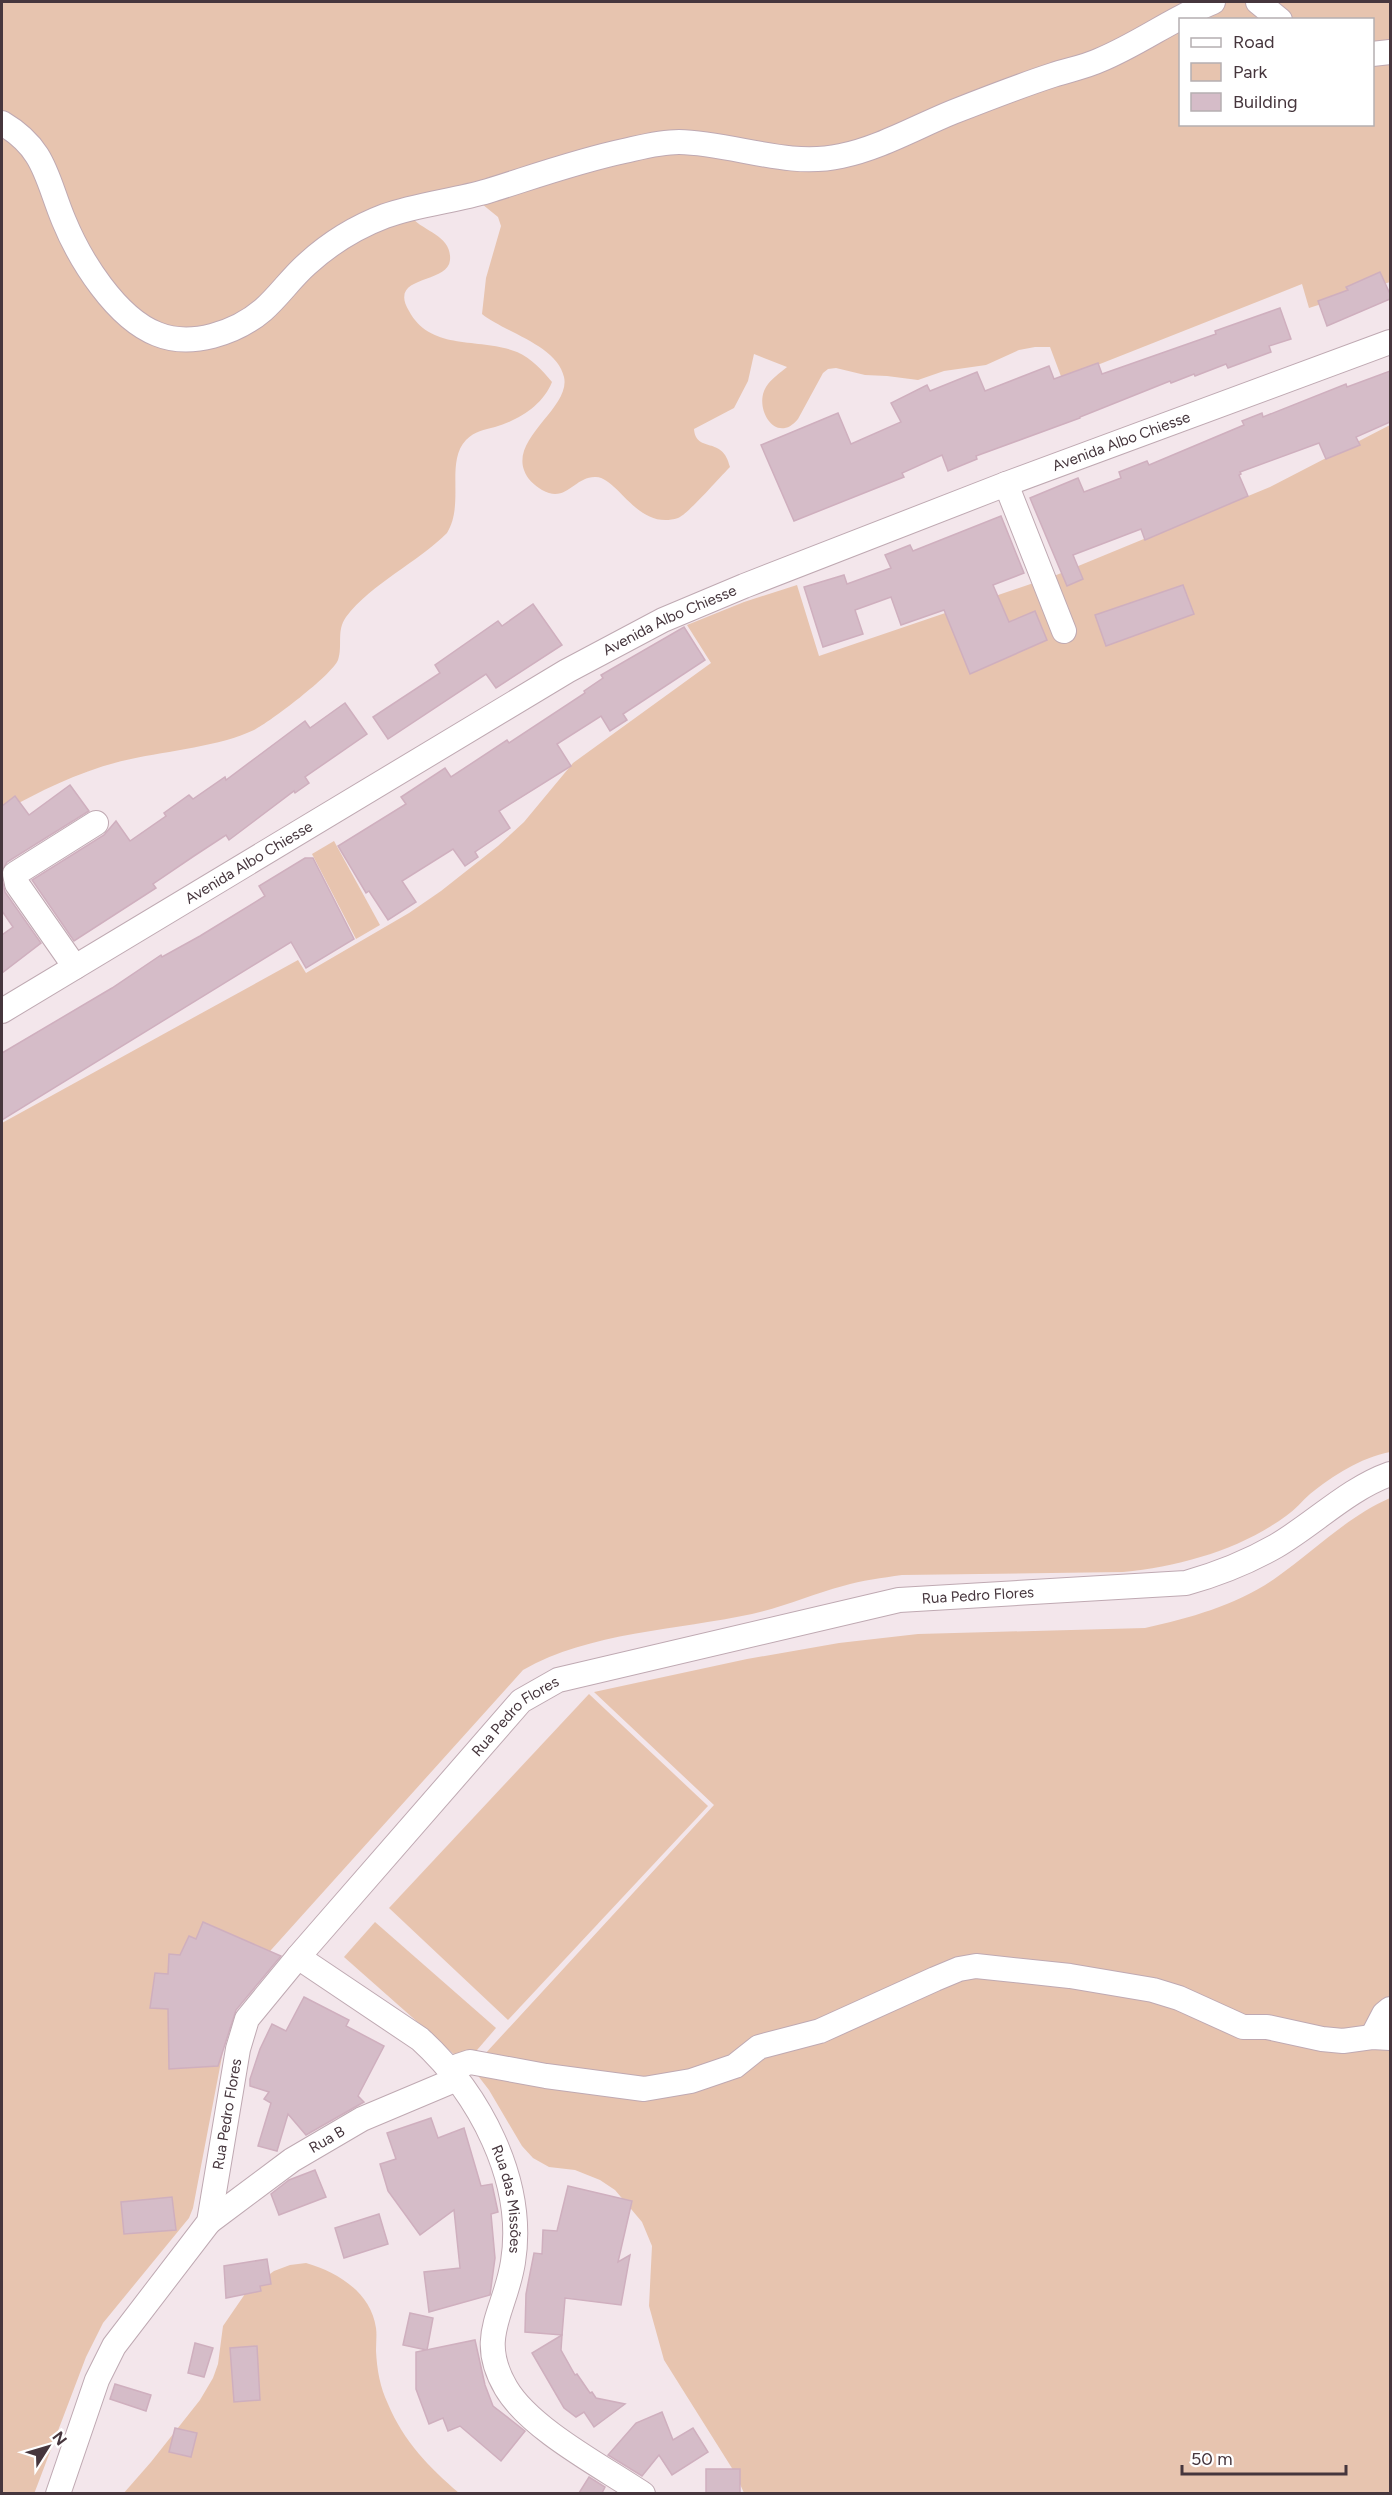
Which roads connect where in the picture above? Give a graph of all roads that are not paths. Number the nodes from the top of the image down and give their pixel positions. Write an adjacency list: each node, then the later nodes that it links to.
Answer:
1 (1213, 2): 6 (street)
2 (1258, 2): 3 (street)
3 (1278, 18)
4 (1390, 52): 5 (street)
5 (1374, 54)
6 (2, 123)
7 (1390, 342): 8 (street, Avenida Albo Chiesse)
8 (1006, 484): 9 (street); 11 (street, Avenida Albo Chiesse)
9 (1064, 631)
10 (96, 823): 11 (street)
11 (75, 968): 12 (street, Avenida Albo Chiesse)
12 (5, 1002)
13 (1390, 1474): 14 (street, Rua Pedro Flores)
14 (298, 1956): 17 (street, Rua das Missões); 18 (street, Rua Pedro Flores)
15 (1390, 2009): 16 (street)
16 (1381, 2037): 17 (street, Rua B)
17 (454, 2076): 18 (street, Rua B); 20 (street, Rua das Missões)
18 (209, 2222): 19 (street, Rua Pedro Flores)
19 (58, 2493)
20 (643, 2493)

